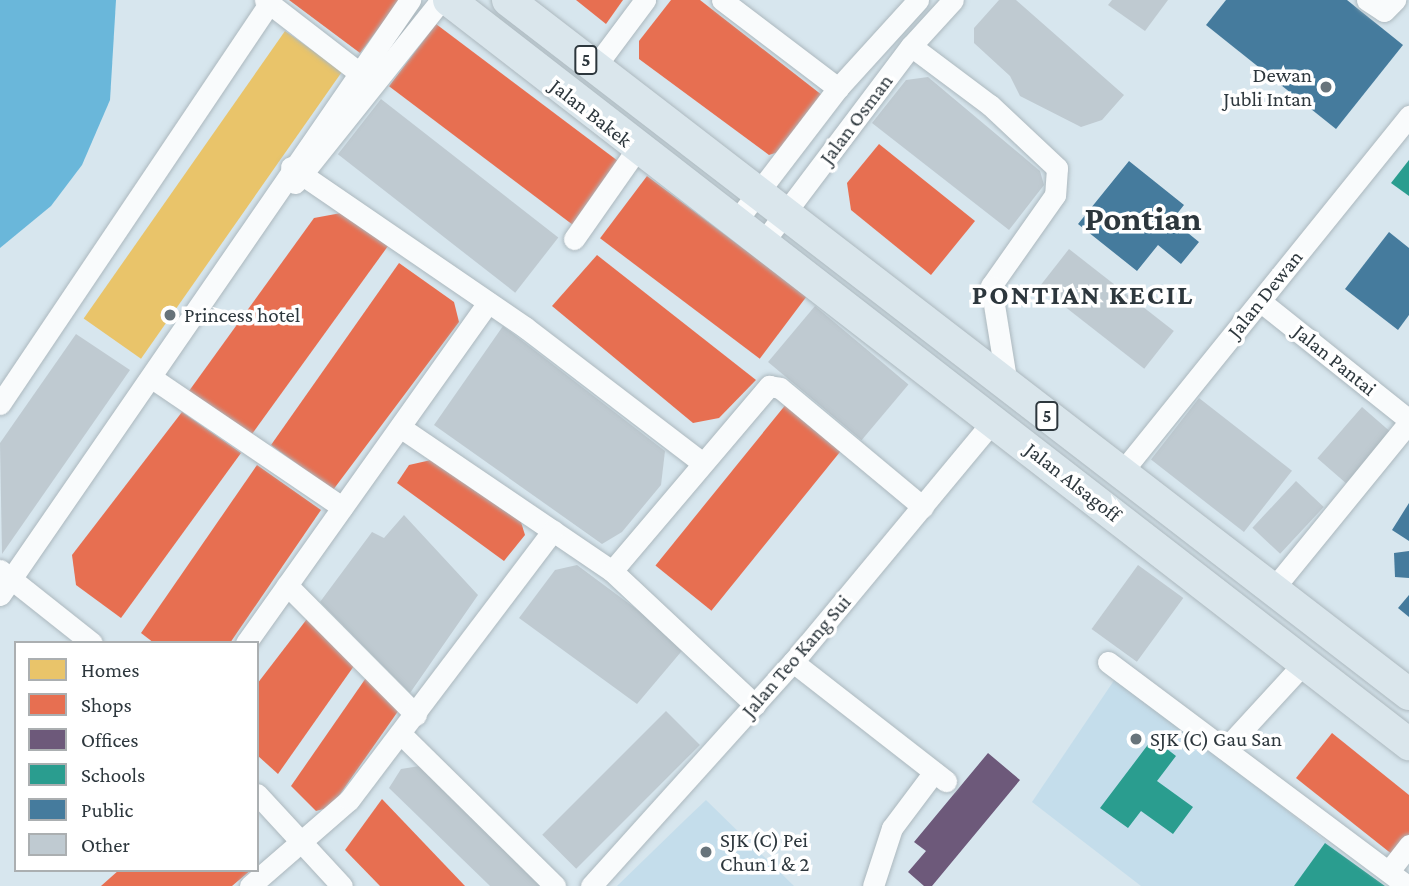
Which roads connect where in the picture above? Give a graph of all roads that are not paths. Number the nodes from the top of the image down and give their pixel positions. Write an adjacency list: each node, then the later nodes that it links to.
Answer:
1 (410, 0): 14 (street)
2 (442, 0): 18 (street)
3 (449, 0): 17 (highway, Jalan Bakek / 5)
4 (508, 0): 13 (highway, Jalan Bakek / 5)
5 (645, 0): 13 (street)
6 (722, 0): 15 (street)
7 (918, 0): 15 (street, Jalan Osman)
8 (953, 0): 12 (street, Jalan Osman)
9 (1367, 0): 10 (street)
10 (1395, 0)
11 (267, 1): 14 (street); 28 (street)
12 (911, 46): 20 (street, Jalan Osman); 27 (street)
13 (595, 67): 19 (highway, Jalan Bakek / 5)
14 (357, 71): 18 (street)
15 (838, 88): 19 (street, Jalan Osman)
16 (1409, 116): 24 (street, Jalan Dewan)
17 (637, 149): 21 (highway, Jalan Bakek / 5); 22 (street)
18 (298, 171): 25 (street); 26 (street)
19 (758, 194): 20 (highway, Jalan Alsagoff / 5); 21 (street, Jalan Osman)
20 (785, 215): 23 (street, Jalan Osman); 27 (highway, Jalan Alsagoff / 5)
21 (737, 220): 23 (highway, Jalan Alsagoff / 5)
22 (574, 239)
23 (764, 241): 29 (highway, Jalan Alsagoff / 5)
24 (1260, 301): 30 (street, Jalan Pantai); 33 (street, Jalan Dewan)
25 (488, 302): 31 (street); 32 (street)
26 (152, 378): 35 (street); 38 (street)
27 (1007, 385): 33 (highway, Jalan Alsagoff / 5)
28 (0, 404)
29 (994, 420): 34 (street, Jalan Teo Kang Sui); 45 (highway, Jalan Alsagoff / 5)
30 (1409, 421): 40 (street)
31 (400, 427): 35 (street); 36 (street)
32 (699, 461): 34 (street); 37 (street)
33 (1121, 473): 40 (highway, Jalan Alsagoff / 5)
34 (923, 507): 43 (street, Jalan Teo Kang Sui)
35 (342, 508): 39 (street)
36 (553, 530): 37 (street); 48 (street)
37 (611, 571): 47 (street)
38 (4, 581): 41 (street)
39 (287, 585): 42 (street); 48 (street)
40 (1273, 589): 46 (highway, Jalan Alsagoff / 5)
41 (89, 641)
42 (247, 641)
43 (793, 662): 47 (street, Jalan Teo Kang Sui); 61 (street)
44 (1108, 662): 51 (street)
45 (1305, 662): 50 (highway, Jalan Alsagoff / 5); 51 (street)
46 (1409, 694)
47 (755, 705): 60 (street, Jalan Teo Kang Sui)
48 (416, 715): 49 (street)
49 (402, 735): 53 (street); 59 (street)
50 (1409, 744)
51 (1225, 749): 55 (street)
52 (259, 796): 53 (street)
53 (300, 843): 57 (street); 58 (street)
54 (1409, 845): 55 (street)
55 (1389, 871): 56 (street)
56 (1406, 885)
57 (250, 886)
58 (342, 886)
59 (555, 886)
60 (591, 886)
61 (873, 886)

